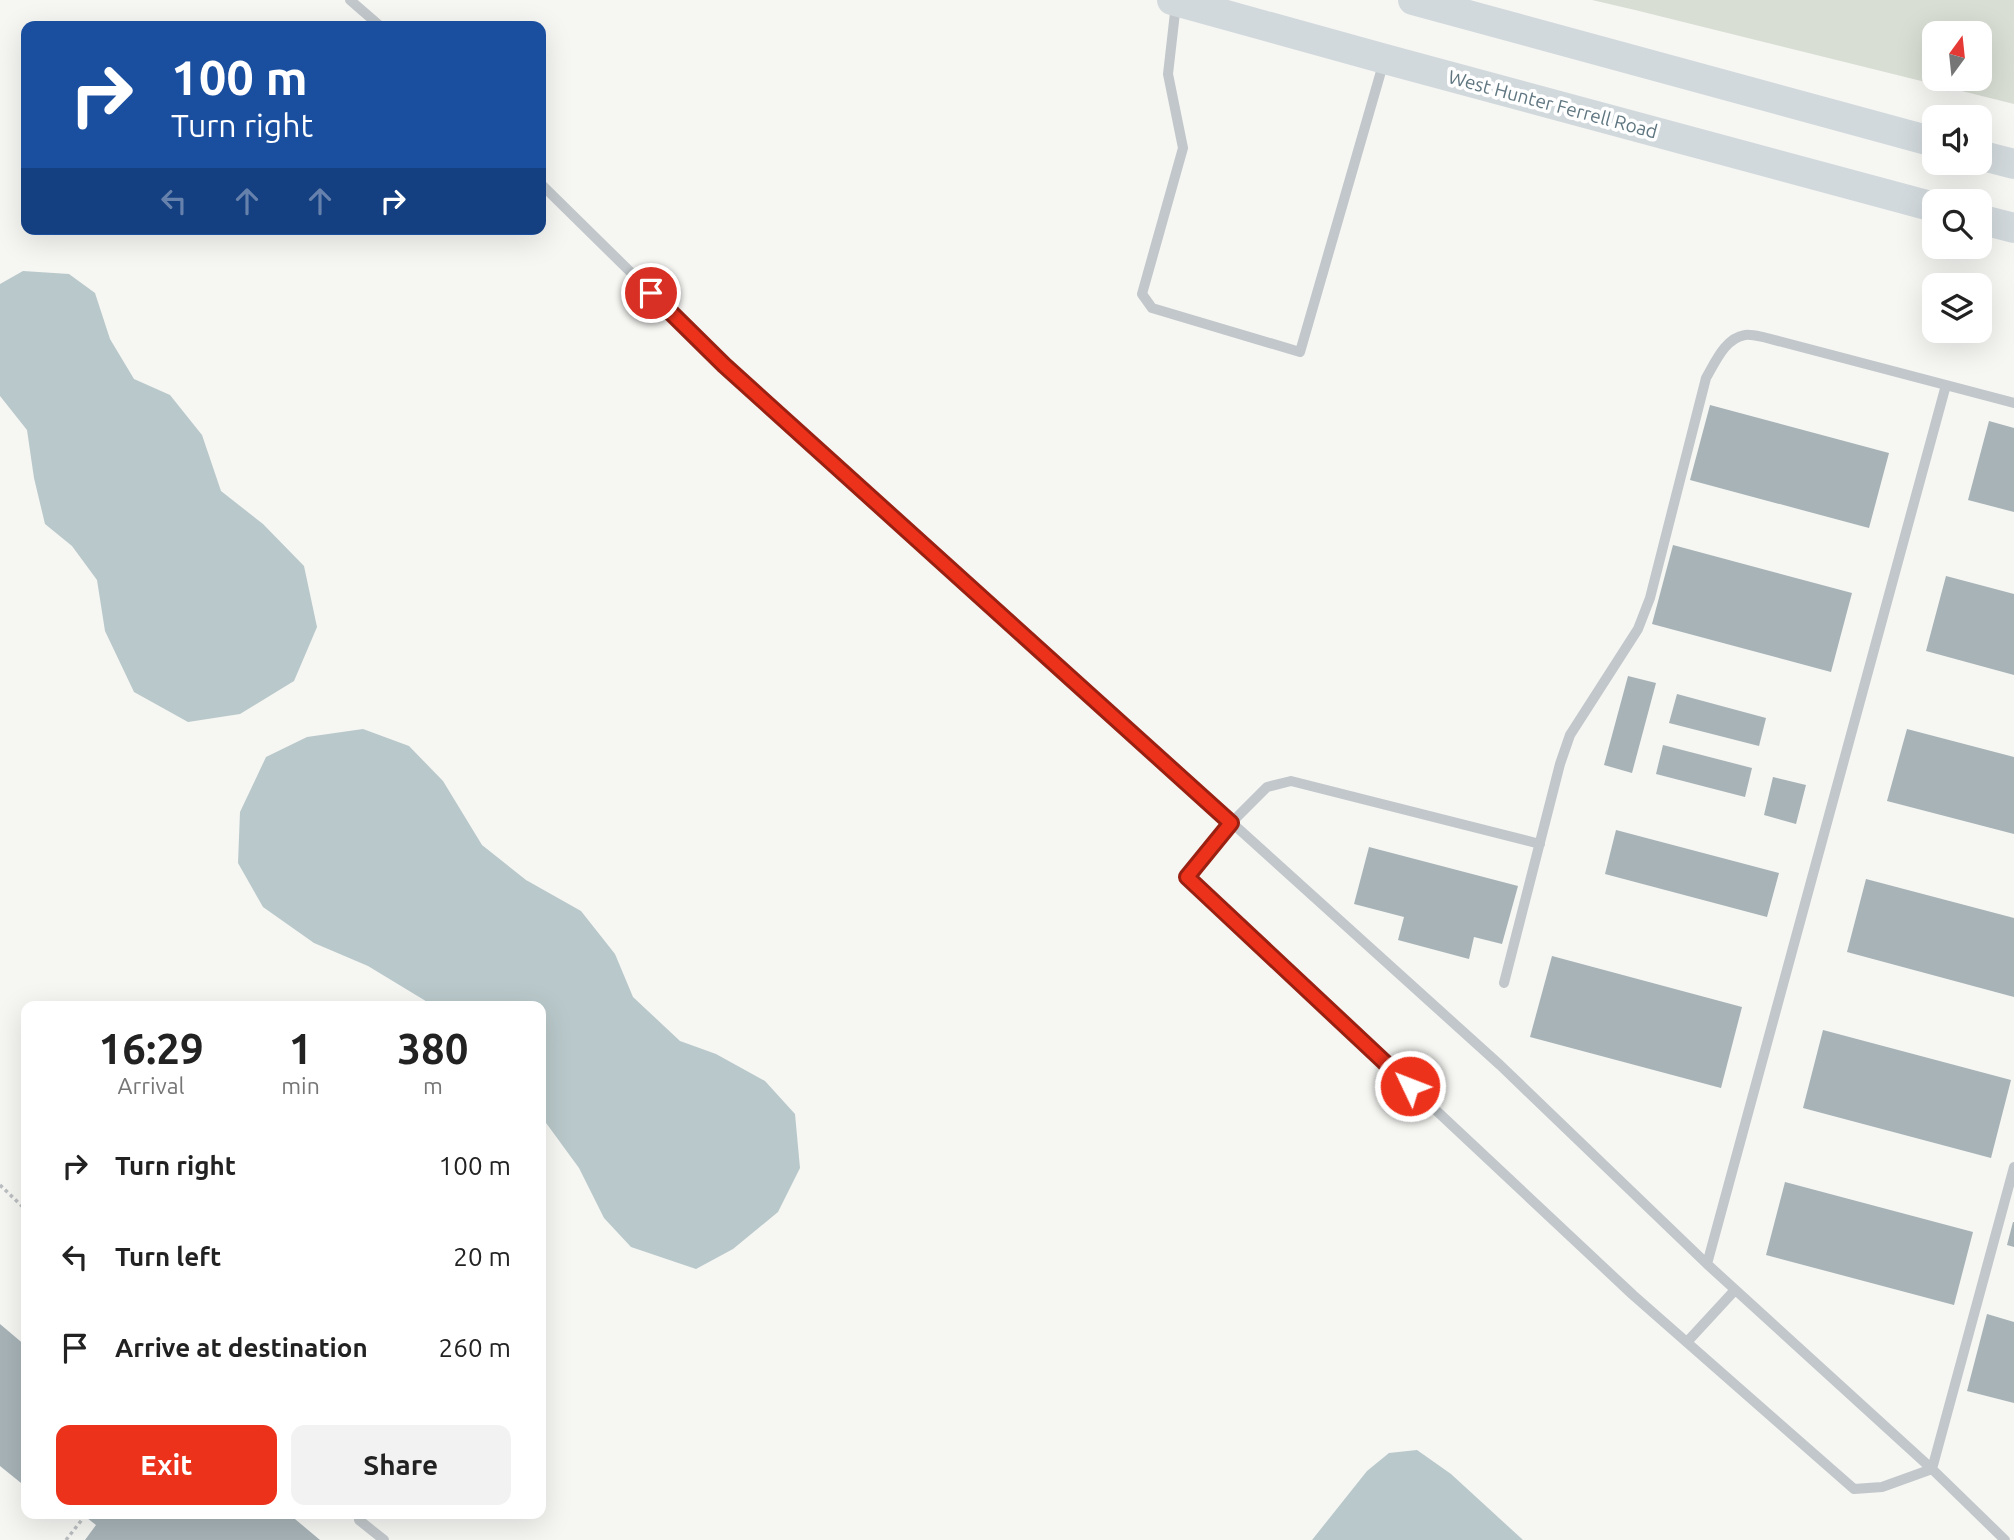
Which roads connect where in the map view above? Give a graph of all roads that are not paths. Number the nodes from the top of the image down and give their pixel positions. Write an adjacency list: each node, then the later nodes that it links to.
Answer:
1 (350, 0): 4 (lane)
2 (1413, 0): 6 (main road)
3 (1174, 1): 5 (main road, West Hunter Ferrell Road); 5 (lane)
4 (374, 21)
5 (1385, 60): 10 (main road, West Hunter Ferrell Road)
6 (1922, 139)
7 (1992, 158): 8 (main road)
8 (2014, 164)
9 (546, 189): 15 (lane)
10 (1922, 203)
11 (1992, 222): 12 (main road)
12 (2014, 228)
13 (1946, 385): 14 (lane); 16 (lane); 19 (lane)
14 (2014, 403)
15 (1231, 823): 16 (lane); 19 (lane); 21 (lane)
16 (1540, 844): 17 (lane)
17 (1504, 983)
18 (2014, 1167): 22 (lane)
19 (1707, 1264): 20 (lane)
20 (1735, 1290): 21 (lane); 22 (lane)
21 (1687, 1342): 22 (lane)
22 (1933, 1469): 25 (lane)
23 (359, 1520): 24 (lane)
24 (384, 1540)
25 (2005, 1540)

